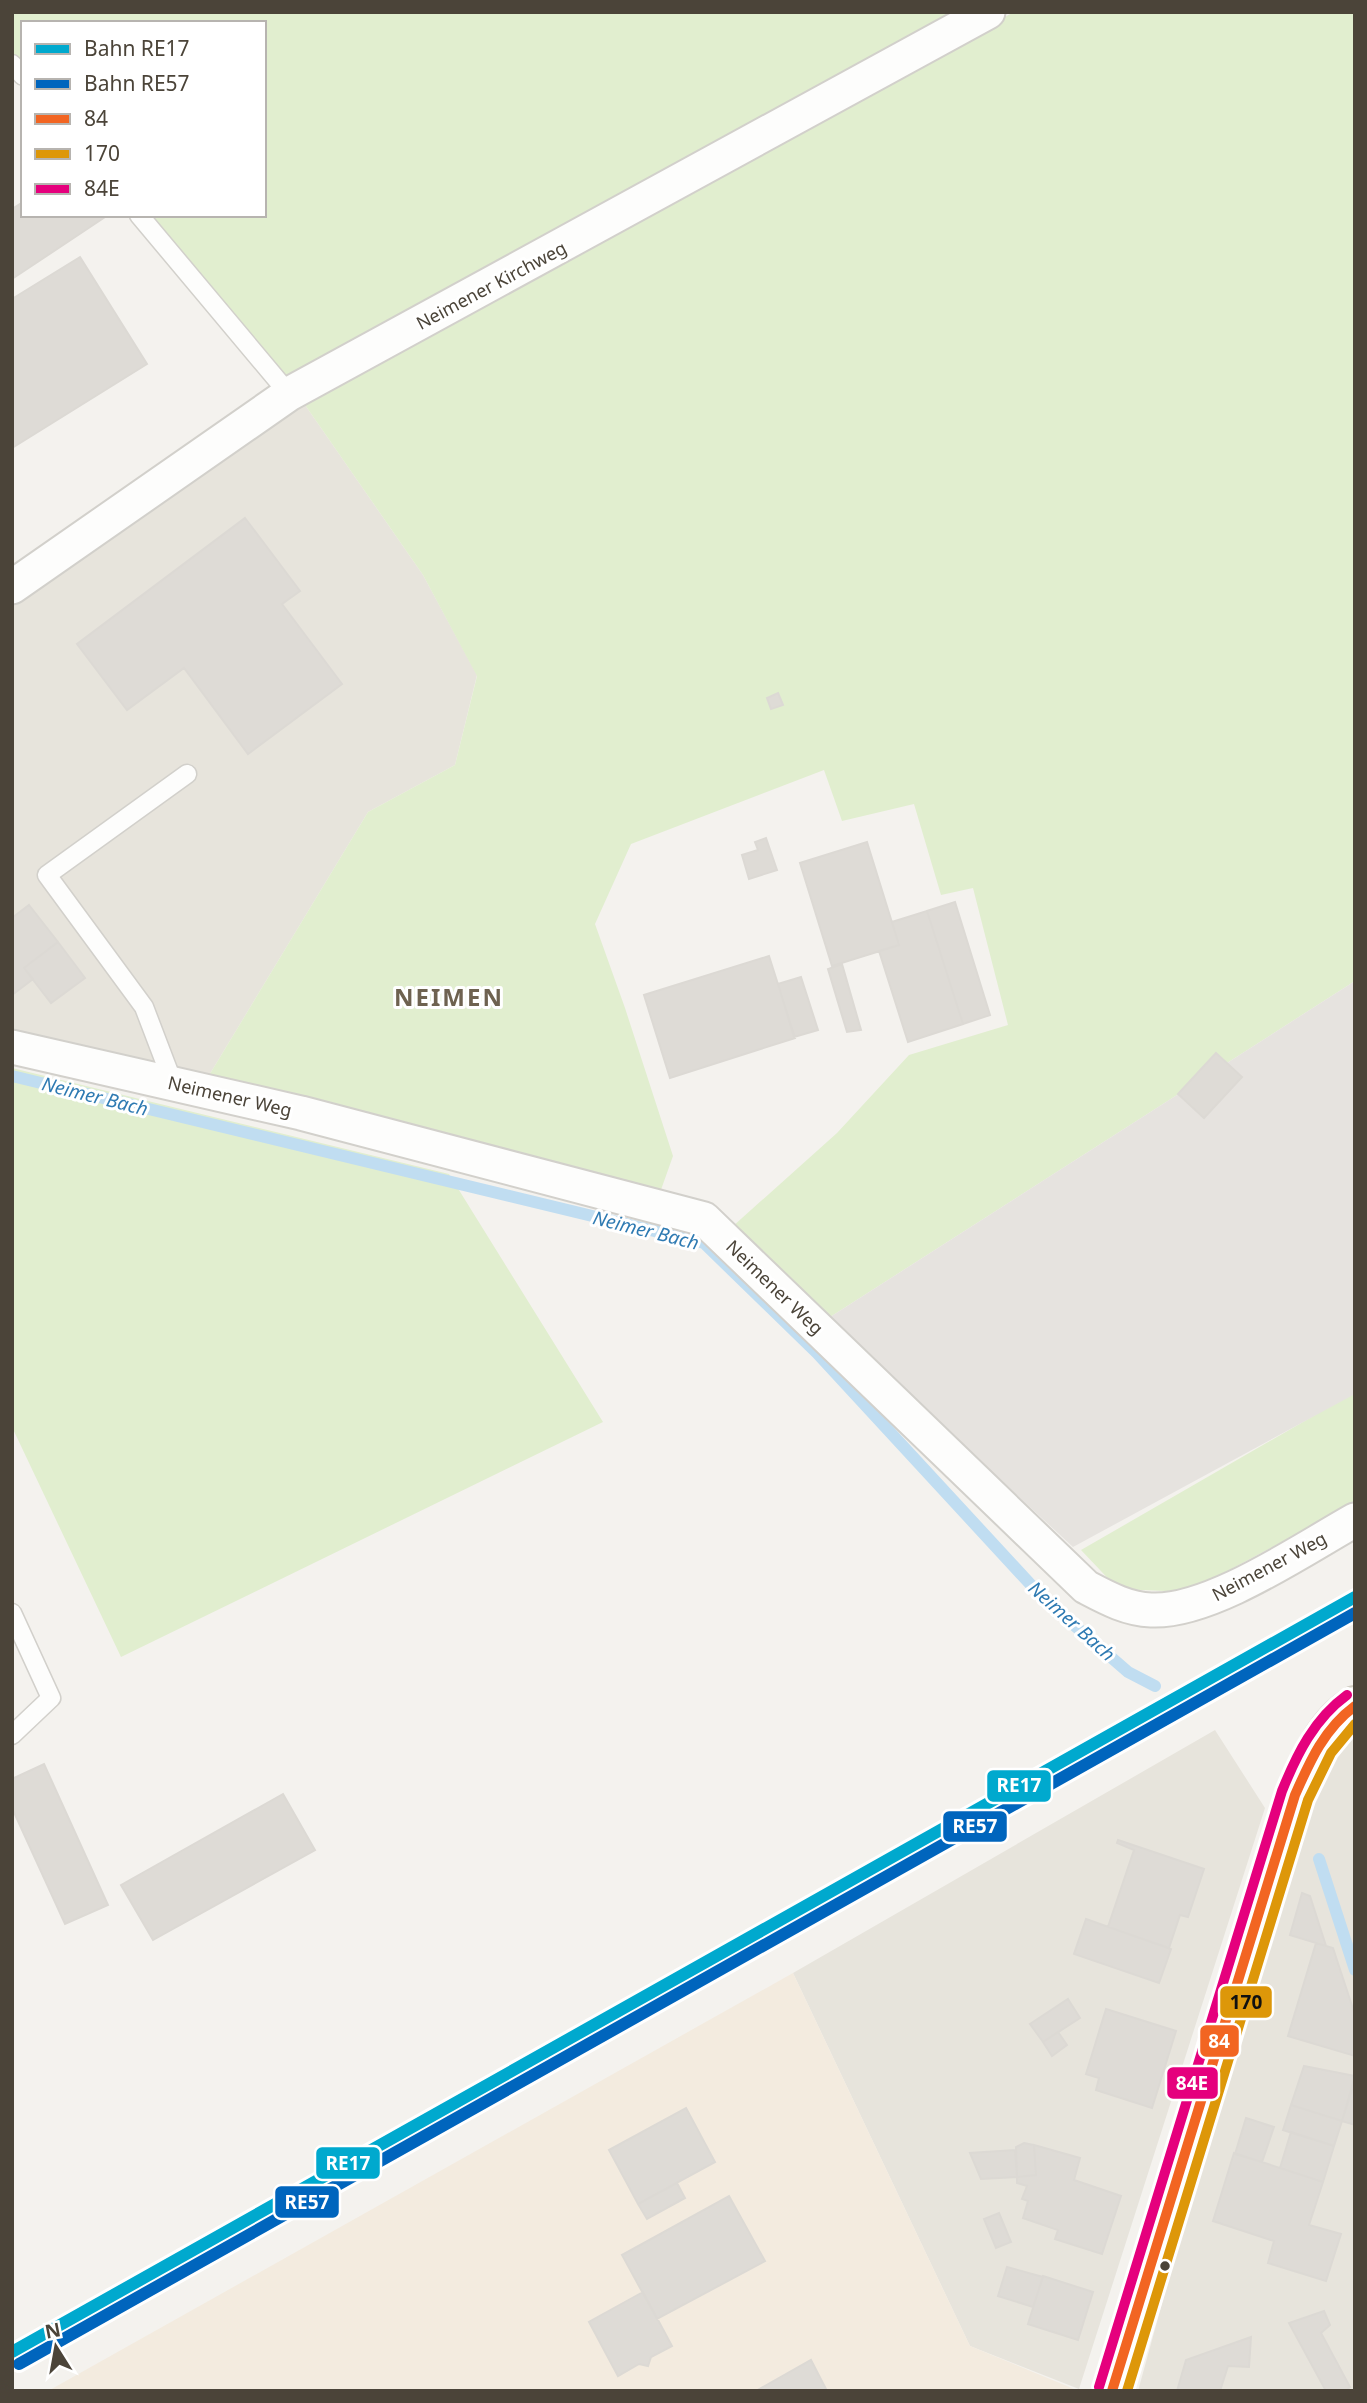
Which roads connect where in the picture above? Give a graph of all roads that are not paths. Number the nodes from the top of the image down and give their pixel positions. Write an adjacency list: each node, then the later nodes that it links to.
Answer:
1 (988, 12): 3 (street, Neimener Kirchweg)
2 (141, 217): 3 (lane)
3 (289, 394): 4 (street, Neimener Kirchweg)
4 (12, 587)
5 (187, 774): 7 (lane)
6 (12, 1046): 7 (street, Neimener Weg)
7 (173, 1083): 8 (street, Neimener Weg)
8 (1355, 1520)
9 (12, 1613): 11 (lane)
10 (1355, 1706): 12 (main road)
11 (12, 1735)
12 (1112, 2391)

